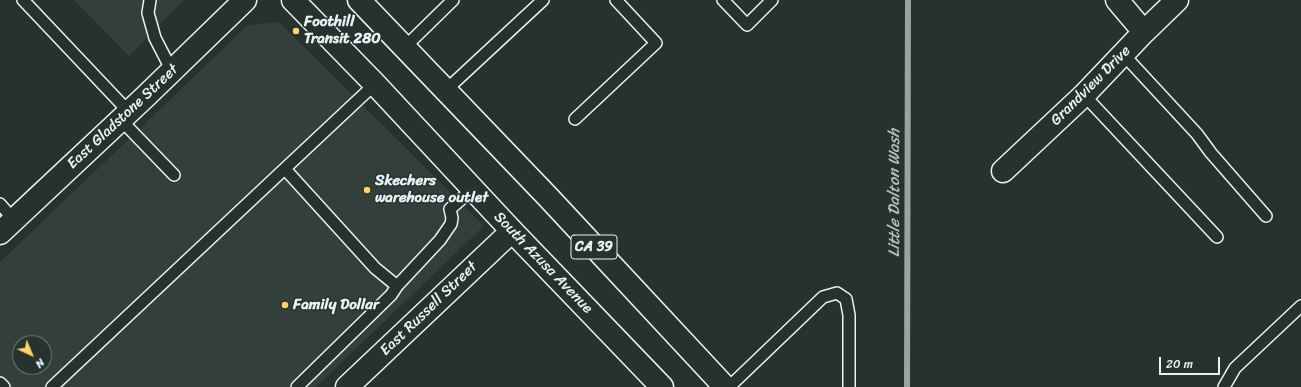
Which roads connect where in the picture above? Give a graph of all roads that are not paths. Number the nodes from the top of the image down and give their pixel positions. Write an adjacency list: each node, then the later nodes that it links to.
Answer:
1 (23, 0): 20 (lane)
2 (150, 0): 16 (lane)
3 (245, 0): 16 (main road, East Gladstone Street)
4 (293, 0): 17 (main road, South Azusa Avenue)
5 (359, 0): 14 (main road, CA 39)
6 (454, 0): 14 (lane)
7 (543, 0): 18 (lane)
8 (616, 0): 21 (lane)
9 (724, 0): 10 (lane)
10 (772, 0)
11 (1117, 0): 13 (main road)
12 (1177, 0): 13 (main road, Grandview Drive)
13 (1144, 32): 15 (main road, Grandview Drive)
14 (404, 48): 18 (main road, CA 39)
15 (1123, 54): 19 (main road, Grandview Drive); 26 (lane)
16 (172, 71): 20 (main road, East Gladstone Street)
17 (375, 84): 22 (lane); 25 (main road, South Azusa Avenue)
18 (445, 90): 38 (main road, CA 39)
19 (1084, 95): 23 (main road, Grandview Drive); 29 (lane)
20 (125, 116): 24 (lane); 27 (main road, East Gladstone Street)
21 (575, 119)
22 (285, 169): 30 (lane); 34 (lane)
23 (1003, 171)
24 (174, 174)
25 (473, 189): 28 (main road, South Azusa Avenue); 30 (lane)
26 (1266, 216)
27 (5, 219)
28 (512, 231): 36 (main road, East Russell Street); 37 (main road, South Azusa Avenue)
29 (1217, 237)
30 (397, 286): 35 (lane)
31 (1301, 306): 41 (lane)
32 (0, 383): 33 (lane)
33 (4, 387)
34 (52, 387)
35 (297, 387)
36 (347, 387)
37 (662, 387)
38 (725, 387)
39 (729, 387): 40 (lane)
40 (849, 387)
41 (1224, 387)

